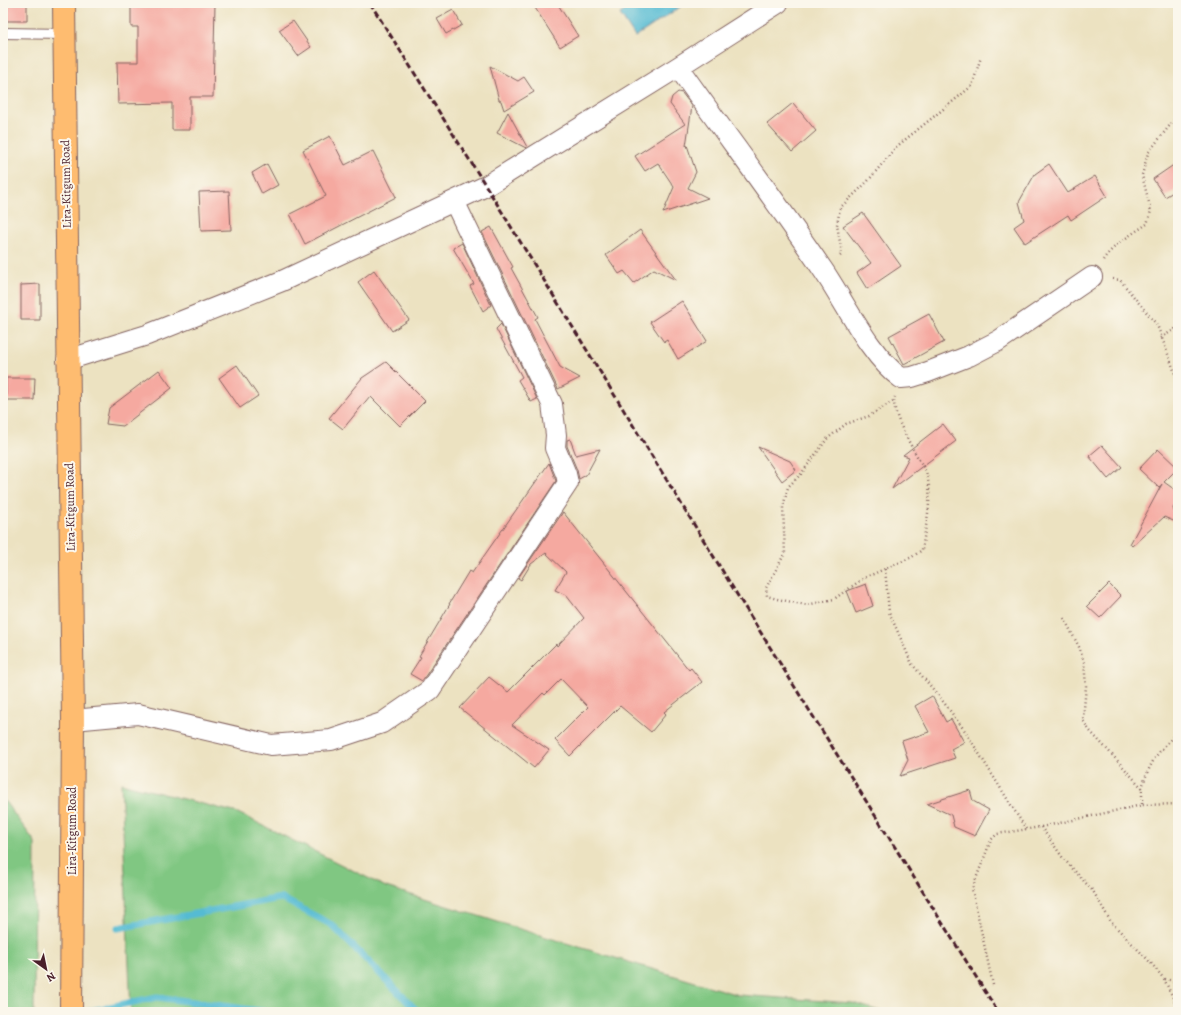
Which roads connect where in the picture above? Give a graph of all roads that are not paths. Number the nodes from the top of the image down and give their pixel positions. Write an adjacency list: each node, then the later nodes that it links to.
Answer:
1 (64, 3): 4 (main road, Lira-Kitgum Road)
2 (778, 3): 5 (street)
3 (3, 33): 4 (lane)
4 (64, 34): 8 (main road, Lira-Kitgum Road)
5 (678, 67): 6 (street); 7 (street)
6 (454, 202): 8 (street); 9 (street)
7 (1092, 277)
8 (67, 360): 9 (main road, Lira-Kitgum Road)
9 (73, 720): 10 (main road, Lira-Kitgum Road)
10 (71, 1012)

